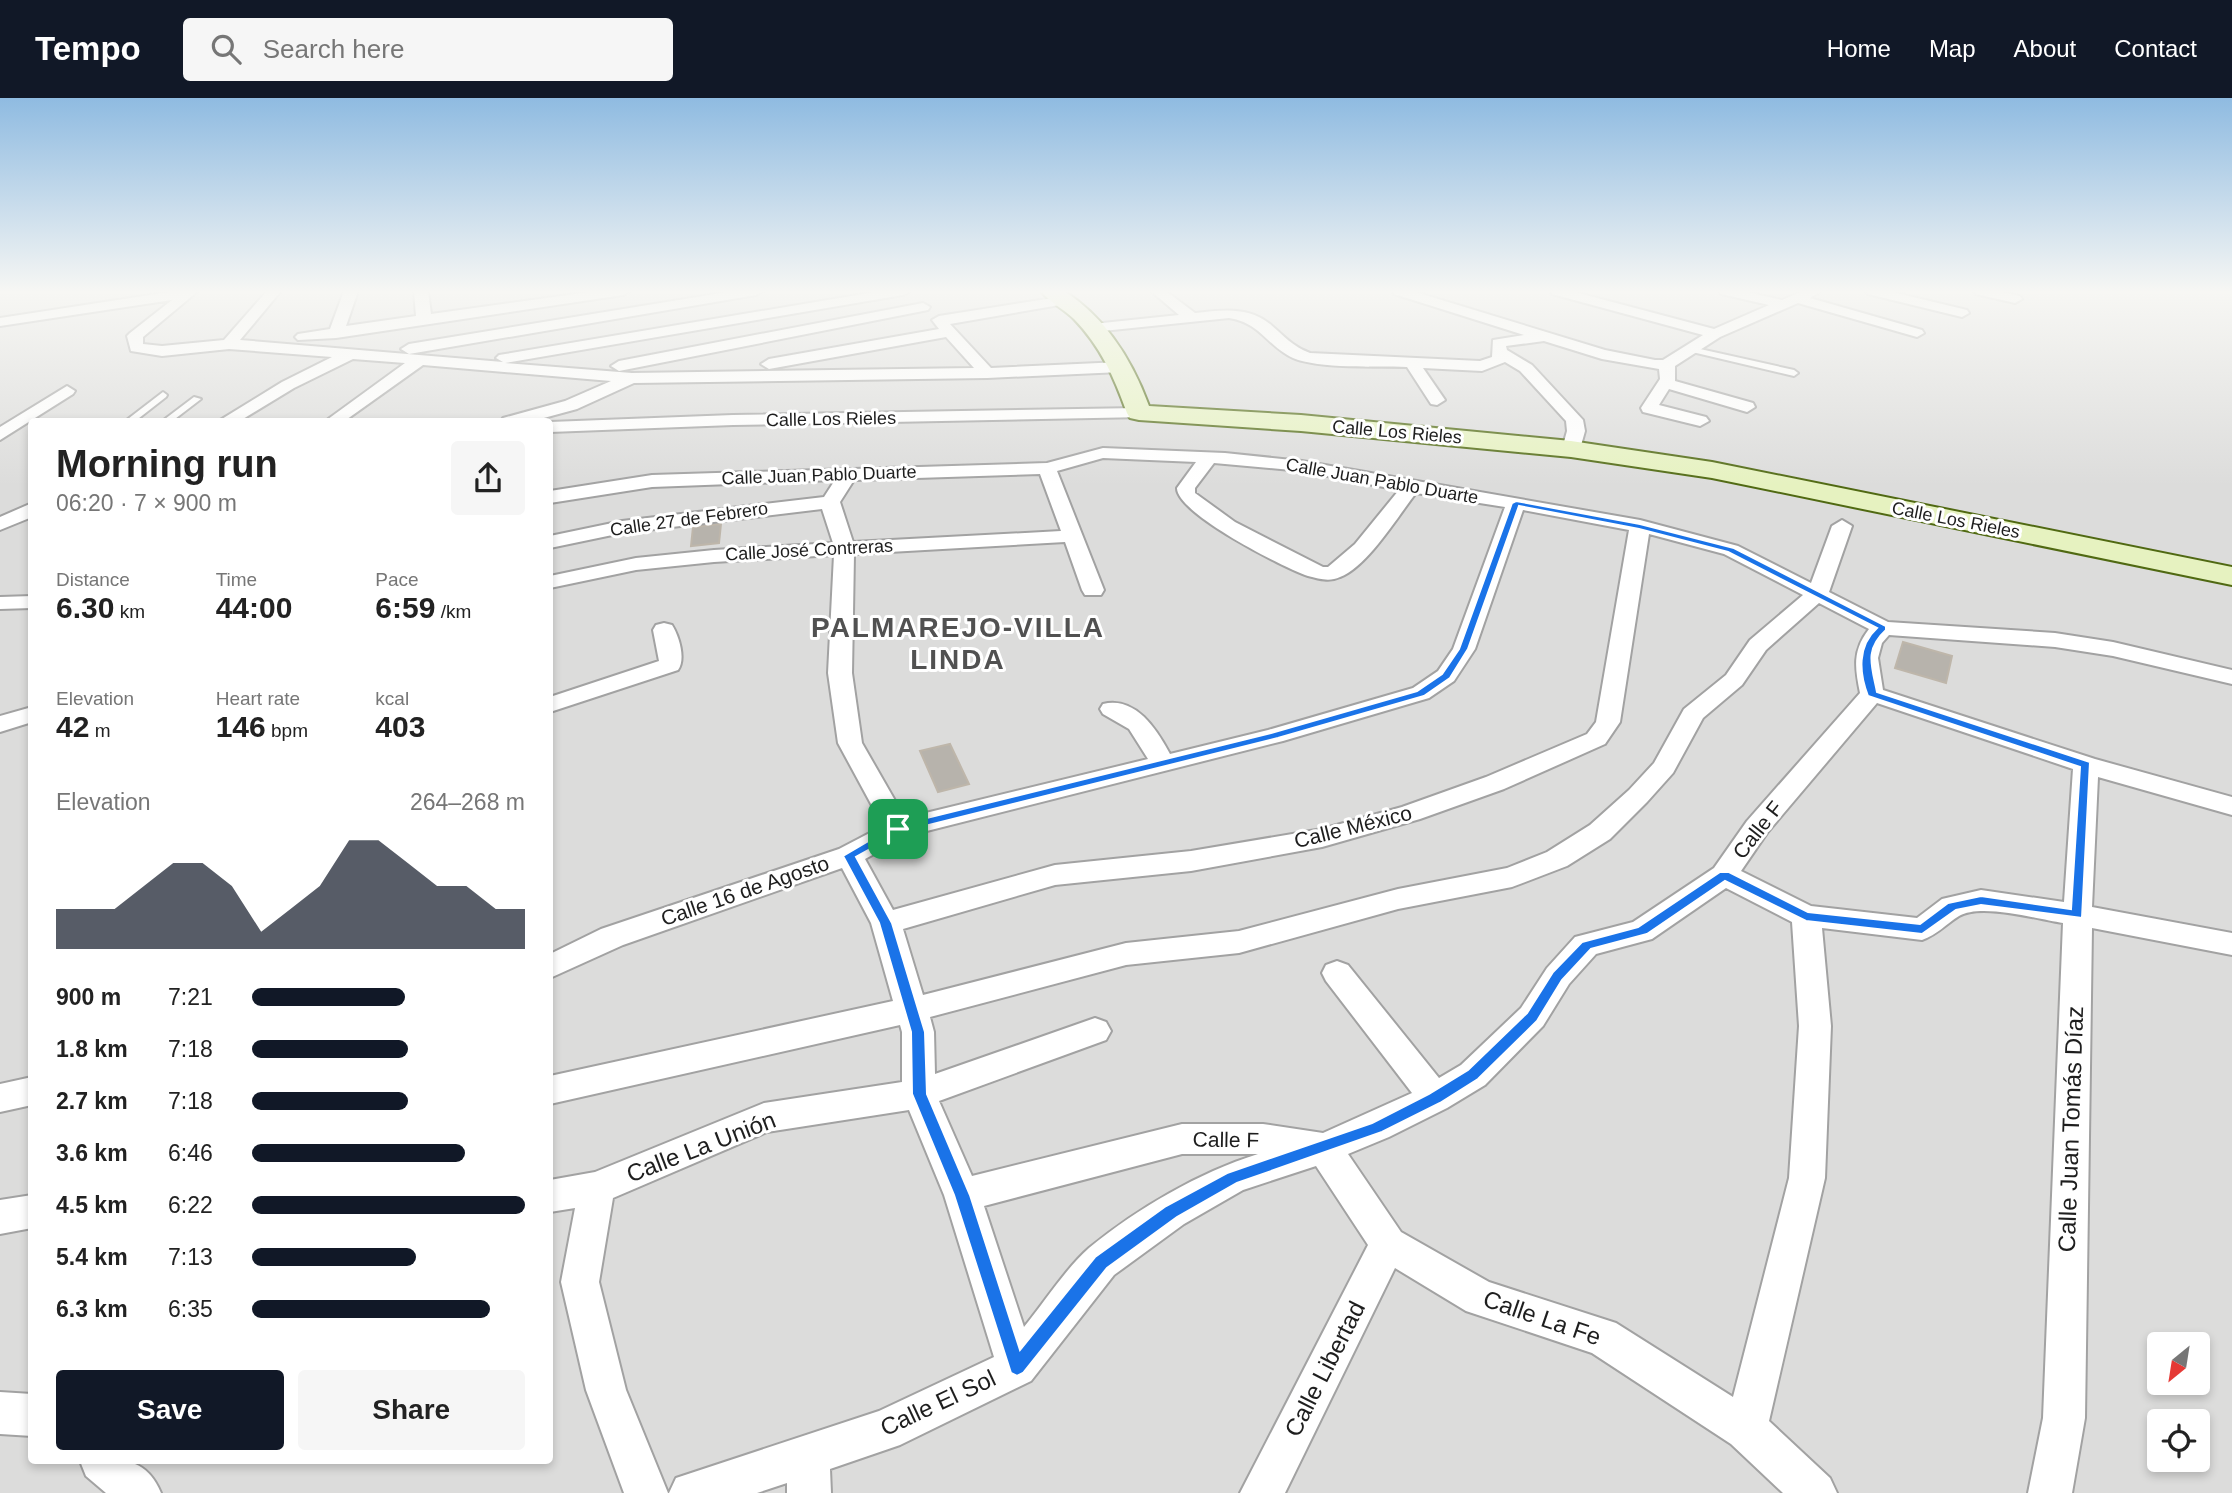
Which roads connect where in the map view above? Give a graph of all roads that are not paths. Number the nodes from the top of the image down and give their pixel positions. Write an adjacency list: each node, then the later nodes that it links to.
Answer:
1 (347, 356): 36 (street)
2 (384, 356): 16 (street)
3 (515, 356): 18 (street)
4 (669, 356): 23 (street)
5 (793, 356): 15 (street)
6 (809, 356): 15 (street)
7 (972, 356): 21 (street)
8 (1113, 356): 20 (street)
9 (1298, 356): 17 (street)
10 (1500, 356): 17 (street)
11 (1506, 356): 44 (street)
12 (1612, 356): 19 (street)
13 (1681, 356): 19 (street)
14 (1722, 356): 22 (lane)
15 (795, 359): 24 (street); 25 (street)
16 (420, 360): 18 (street); 37 (street)
17 (1411, 362): 31 (street)
18 (468, 364): 23 (street)
19 (1667, 365): 27 (street)
20 (1121, 368): 21 (street); 33 (street)
21 (987, 373): 24 (street)
22 (1794, 373)
23 (573, 374): 26 (street)
24 (806, 376): 25 (street)
25 (696, 377): 26 (street)
26 (632, 378): 38 (street)
27 (1665, 383): 32 (street); 39 (street)
28 (67, 391): 42 (street)
29 (163, 395): 34 (lane)
30 (197, 399): 35 (lane)
31 (1437, 400)
32 (1748, 407)
33 (1139, 413): 41 (street, Calle Los Rieles); 44 (street, Calle Los Rieles)
34 (133, 418)
35 (171, 418)
36 (232, 418)
37 (338, 418)
38 (524, 418)
39 (1700, 421)
40 (553, 427): 41 (street, Calle Los Rieles)
41 (1103, 434): 45 (street, Calle Juan Pablo Duarte); 46 (street, Calle Juan Pablo Duarte)
42 (0, 436): 43 (street)
43 (28, 436)
44 (1571, 449): 63 (street, Calle Los Rieles)
45 (1209, 458): 48 (street, Calle Juan Pablo Duarte); 48 (street)
46 (1047, 468): 47 (street, Calle Juan Pablo Duarte); 60 (street)
47 (849, 474): 49 (street, Calle Juan Pablo Duarte); 50 (street)
48 (1411, 487): 51 (street, Calle Juan Pablo Duarte)
49 (553, 497)
50 (830, 502): 61 (street, Calle 27 de Febrero); 62 (street)
51 (1516, 503): 58 (street, Calle Juan Pablo Duarte); 77 (street, Calle 16 de Agosto)
52 (0, 504): 53 (street)
53 (28, 506)
54 (28, 507): 56 (street)
55 (28, 508): 57 (street)
56 (0, 517)
57 (0, 524)
58 (1640, 526): 66 (street, Calle Juan Pablo Duarte); 85 (street, Calle México)
59 (1842, 526): 66 (street)
60 (1072, 536): 62 (street, Calle José Contreras); 65 (street)
61 (553, 541)
62 (844, 547): 64 (street, Calle José Contreras); 80 (street)
63 (2232, 576)
64 (553, 581)
65 (1093, 590)
66 (1818, 593): 69 (street, Calle Juan Pablo Duarte); 89 (street)
67 (28, 601): 68 (street)
68 (0, 603)
69 (1883, 628): 71 (street, Calle Juan Pablo Duarte); 72 (street)
70 (664, 630): 73 (street)
71 (2232, 677)
72 (1872, 694): 78 (street); 82 (street, Calle F)
73 (553, 704)
74 (1112, 709): 77 (street)
75 (28, 715): 76 (street)
76 (0, 724)
77 (1163, 764): 80 (street, Calle 16 de Agosto)
78 (2086, 765): 79 (street); 83 (street, Calle Juan Tomás Díaz)
79 (2232, 806)
80 (898, 829): 81 (street, Calle 16 de Agosto)
81 (849, 856): 85 (street); 87 (street, Calle 16 de Agosto)
82 (1724, 876): 84 (street); 95 (street, Calle F)
83 (2077, 915): 84 (street); 86 (street); 114 (street, Calle Juan Tomás Díaz)
84 (1806, 916): 106 (street)
85 (886, 923): 89 (street)
86 (2232, 944)
87 (553, 966)
88 (1337, 973): 95 (street)
89 (911, 1010): 91 (street); 93 (street)
90 (1095, 1031): 93 (street, Calle La Unión)
91 (553, 1089)
92 (28, 1092): 94 (street)
93 (919, 1094): 97 (street, Calle La Unión); 99 (street)
94 (0, 1098)
95 (1435, 1098): 96 (street, Calle F)
96 (1324, 1148): 99 (street, Calle F); 102 (street, Calle La Fe); 103 (street, Calle El Sol)
97 (597, 1188): 98 (street, Calle La Unión); 110 (street)
98 (553, 1195)
99 (962, 1195): 103 (street)
100 (28, 1212): 101 (street)
101 (0, 1217)
102 (1388, 1244): 106 (street, Calle La Fe); 112 (street, Calle Libertad)
103 (1017, 1367): 108 (street, Calle El Sol)
104 (0, 1413): 105 (street)
105 (28, 1415)
106 (1746, 1429): 113 (street, Calle La Fe)
107 (105, 1464): 109 (street)
108 (808, 1474): 111 (street, Calle El Sol)
109 (139, 1493)
110 (646, 1493)
111 (691, 1493)
112 (1262, 1493)
113 (1815, 1493)
114 (2050, 1493)

